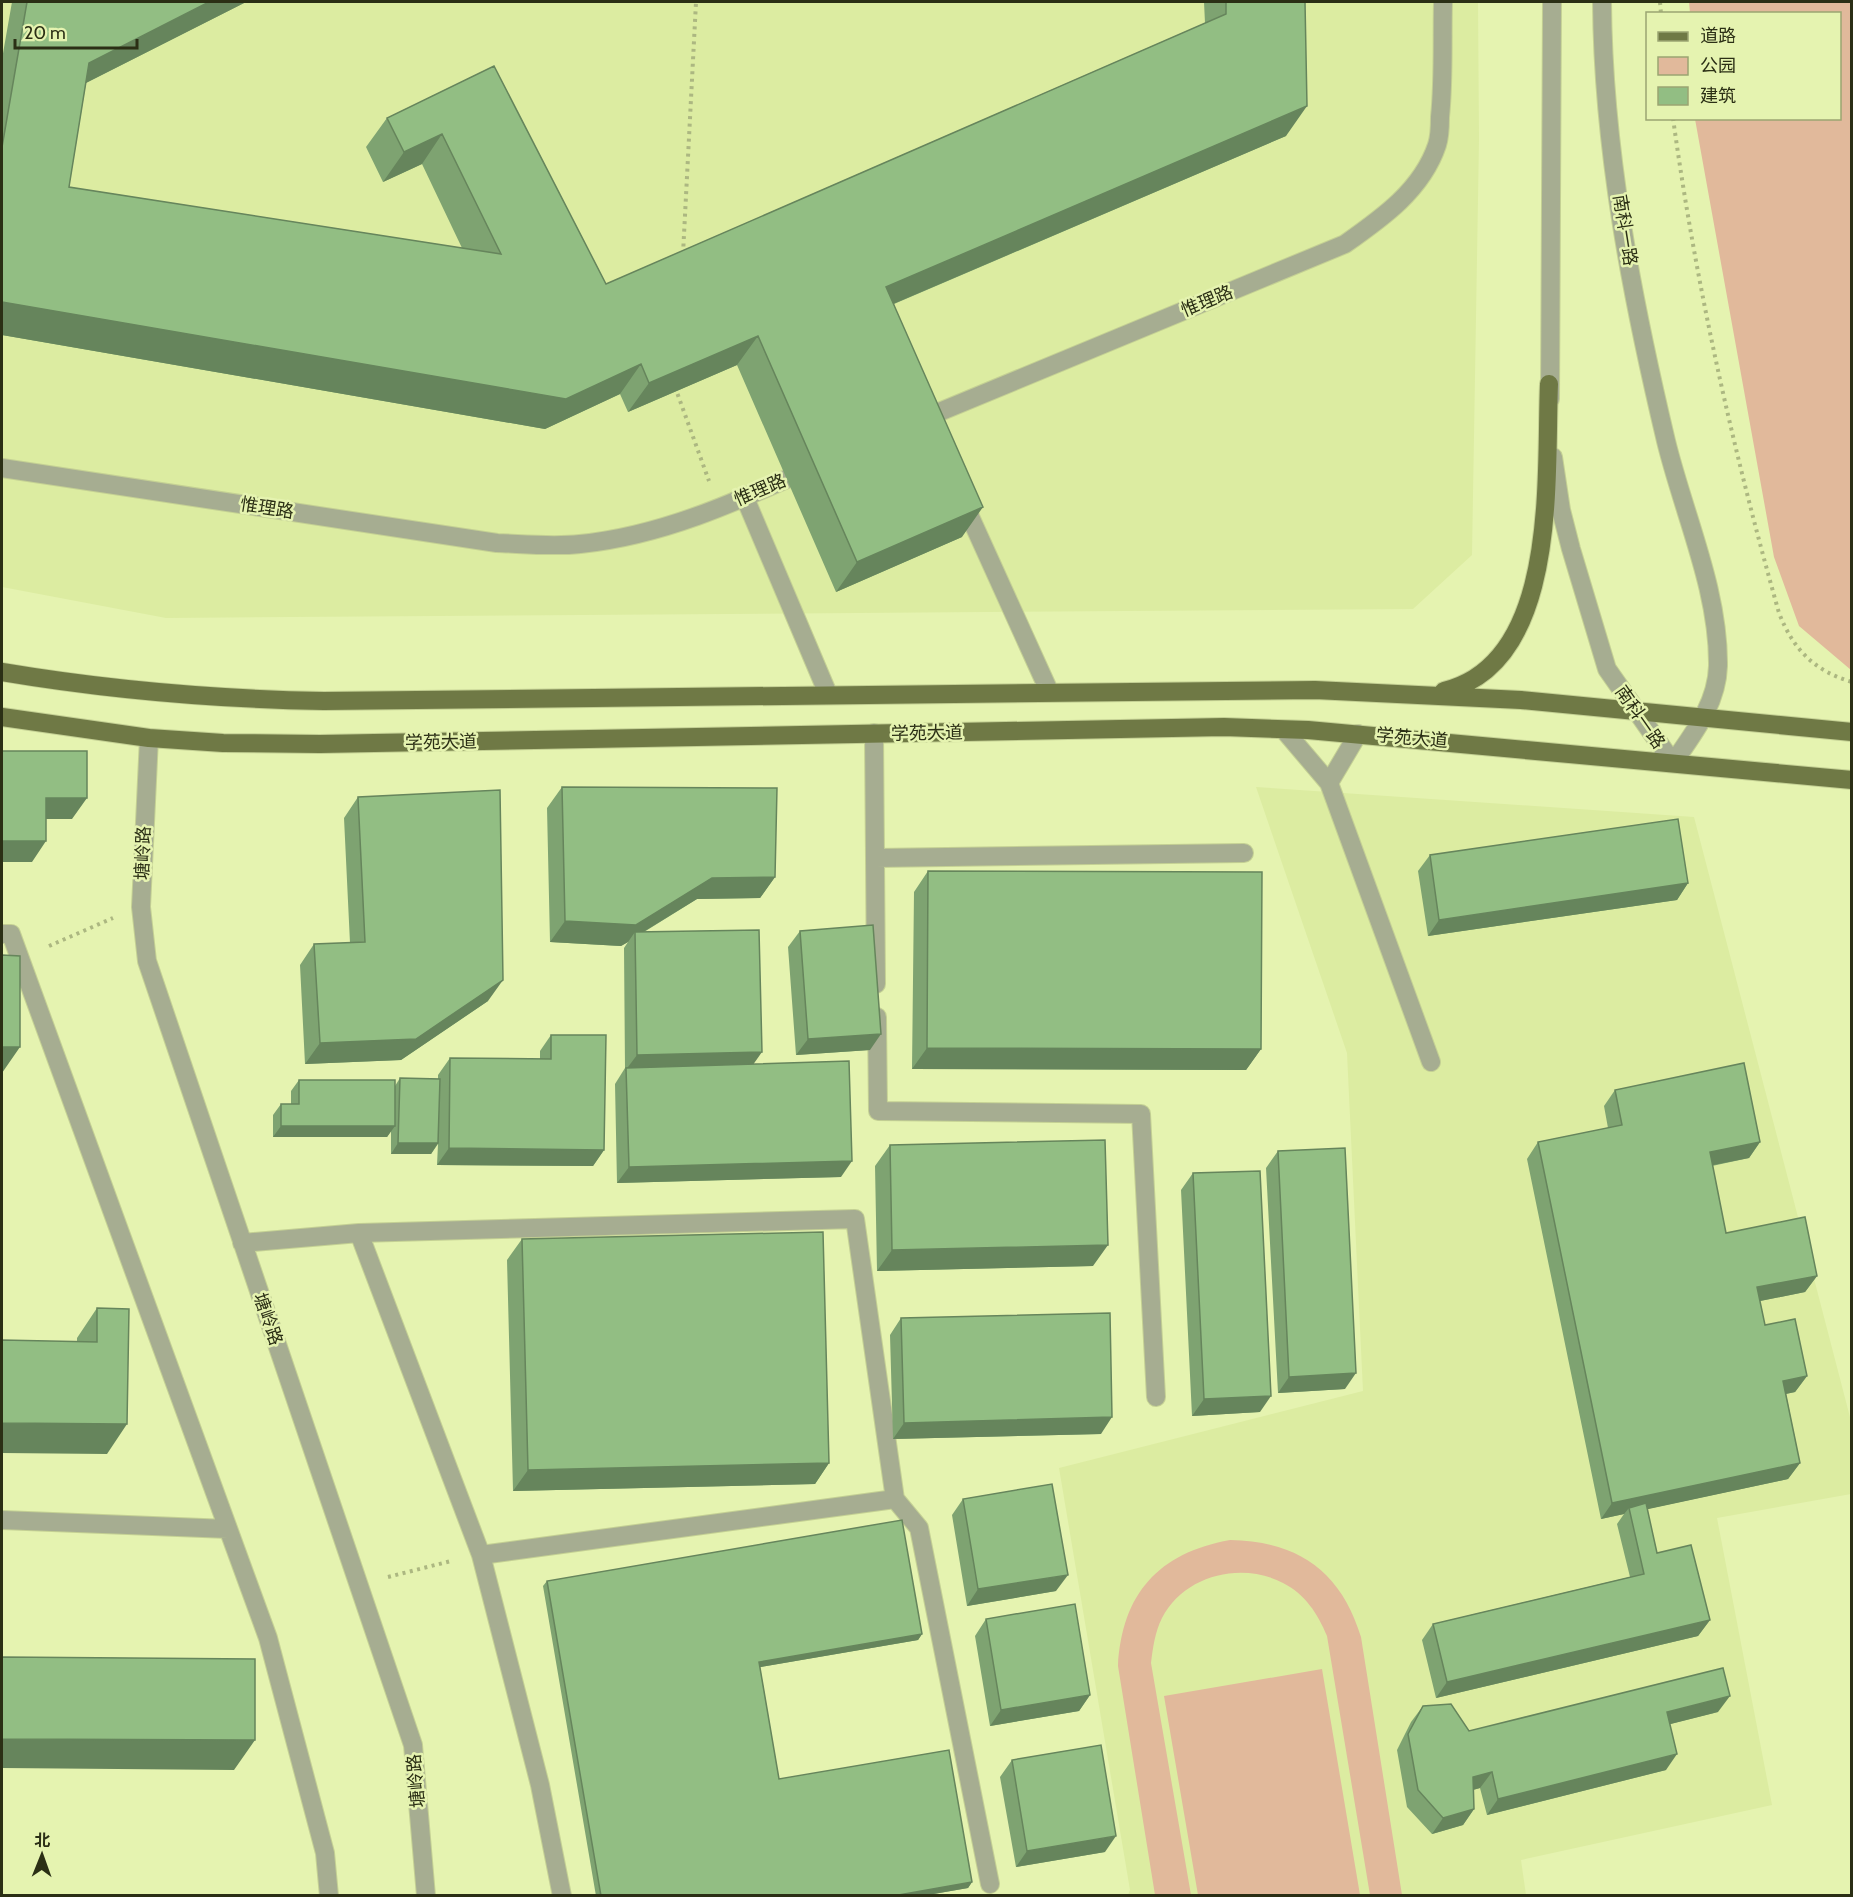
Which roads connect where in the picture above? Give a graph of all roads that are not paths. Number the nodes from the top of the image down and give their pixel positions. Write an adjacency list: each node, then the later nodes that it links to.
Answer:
1 (1443, 2): 5 (street, 惟理路)
2 (1552, 2): 4 (street, 南科一路)
3 (1602, 2): 18 (street, 南科一路)
4 (1549, 384): 15 (main road); 16 (street, 南科一路)
5 (926, 417): 6 (street, 惟理路); 7 (street)
6 (904, 427)
7 (935, 438)
8 (830, 460): 11 (street, 惟理路)
9 (2, 468): 11 (street, 惟理路)
10 (954, 481): 13 (street)
11 (745, 498): 14 (street)
12 (2, 672): 14 (main road)
13 (1049, 691): 14 (main road); 15 (main road)
14 (828, 694)
15 (1431, 694): 16 (main road)
16 (1634, 711): 18 (main road); 24 (street, 南科一路)
17 (2, 717): 23 (main road, 学苑大道)
18 (1705, 718): 20 (main road); 24 (street, 南科一路)
19 (1284, 730): 21 (main road, 学苑大道); 22 (main road, 学苑大道); 26 (street)
20 (1851, 732)
21 (874, 734): 23 (main road, 学苑大道); 28 (street)
22 (1358, 734): 24 (main road, 学苑大道); 26 (street)
23 (149, 738): 32 (street, 塘岭路)
24 (1673, 763): 25 (main road, 学苑大道)
25 (1851, 780)
26 (1329, 783): 30 (street)
27 (1244, 854): 28 (street)
28 (874, 858): 33 (street)
29 (2, 934): 36 (street)
30 (1431, 1062)
31 (359, 1233): 32 (street); 34 (street); 37 (street)
32 (242, 1243): 40 (street, 塘岭路)
33 (1156, 1397)
34 (895, 1499): 37 (street); 38 (street)
35 (2, 1520): 36 (street)
36 (228, 1529): 39 (street)
37 (481, 1555): 41 (street)
38 (990, 1884)
39 (328, 1896)
40 (426, 1896)
41 (562, 1896)

